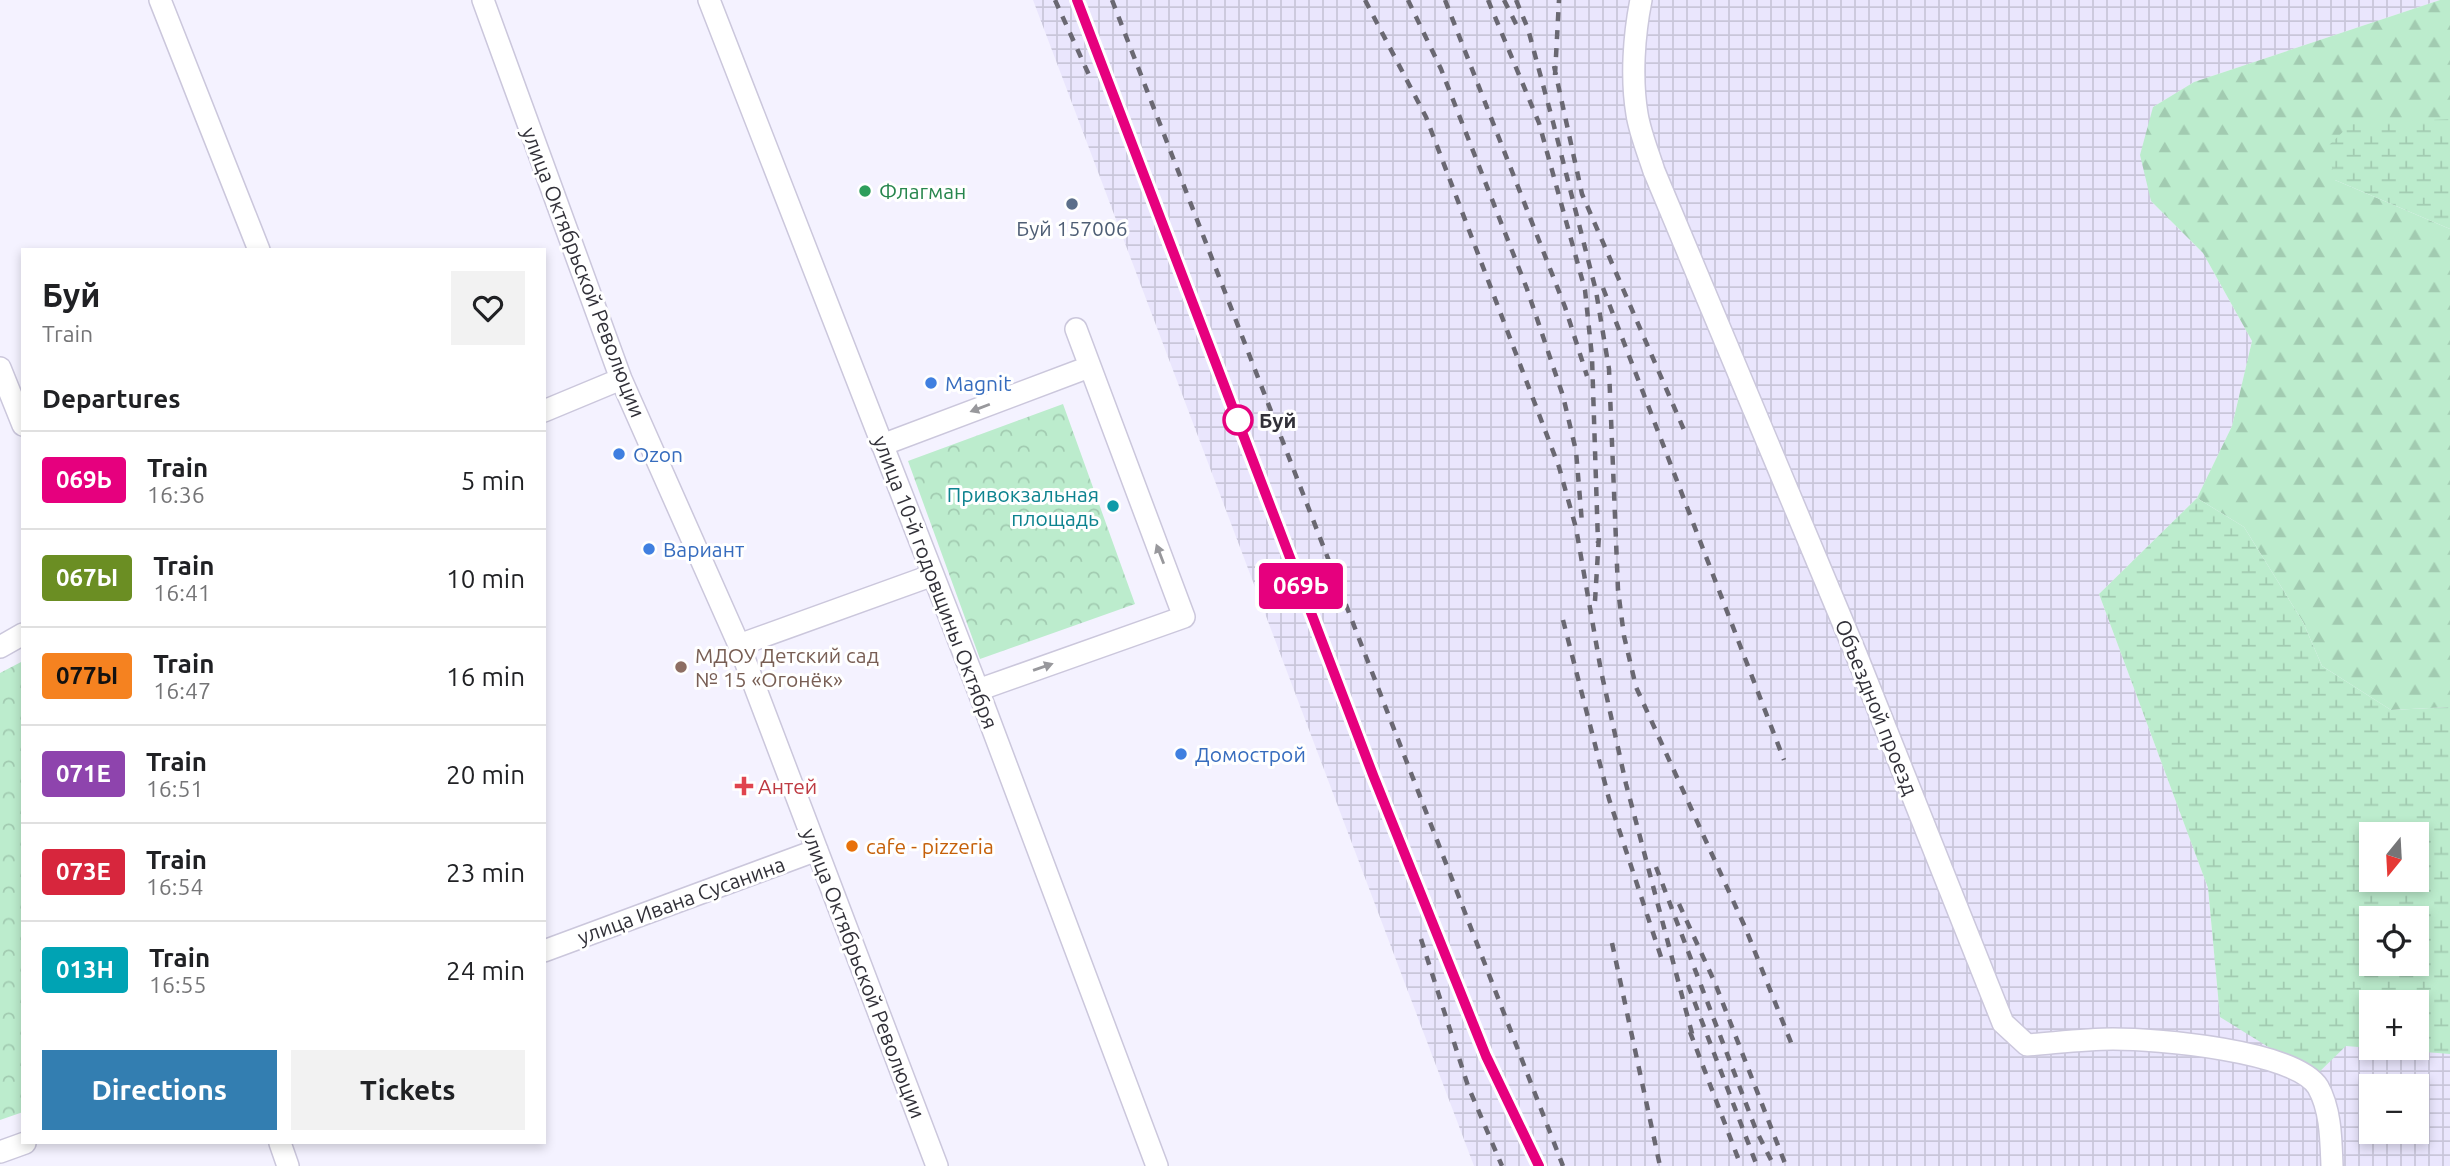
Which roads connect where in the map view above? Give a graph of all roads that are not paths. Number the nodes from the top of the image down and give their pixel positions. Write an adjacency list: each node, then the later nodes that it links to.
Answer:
1 (160, 0): 5 (street)
2 (484, 0): 9 (street, улица Октябрьской Революции)
3 (709, 0): 12 (street, улица 10-й годовщины Октября)
4 (1642, 0): 26 (street, Объездной проезд)
5 (258, 248)
6 (1076, 329): 7 (street)
7 (1089, 367): 12 (street, one-way to 12); 17 (street, one-way to 7)
8 (0, 368): 11 (street)
9 (621, 379): 10 (street); 15 (street, улица Октябрьской Революции)
10 (546, 410)
11 (21, 420)
12 (882, 446): 13 (street, улица 10-й годовщины Октября)
13 (933, 575): 15 (street); 17 (street, улица 10-й годовщины Октября)
14 (21, 635): 16 (street)
15 (739, 645): 18 (street, улица Октябрьской Революции)
16 (0, 647)
17 (978, 690): 25 (street, улица 10-й годовщины Октября)
18 (817, 850): 19 (street, улица Ивана Сусанина); 24 (street, улица Октябрьской Революции)
19 (546, 950)
20 (22, 1144): 22 (street)
21 (280, 1144): 23 (street)
22 (0, 1152)
23 (288, 1166)
24 (937, 1166)
25 (1157, 1166)
26 (2332, 1166)

